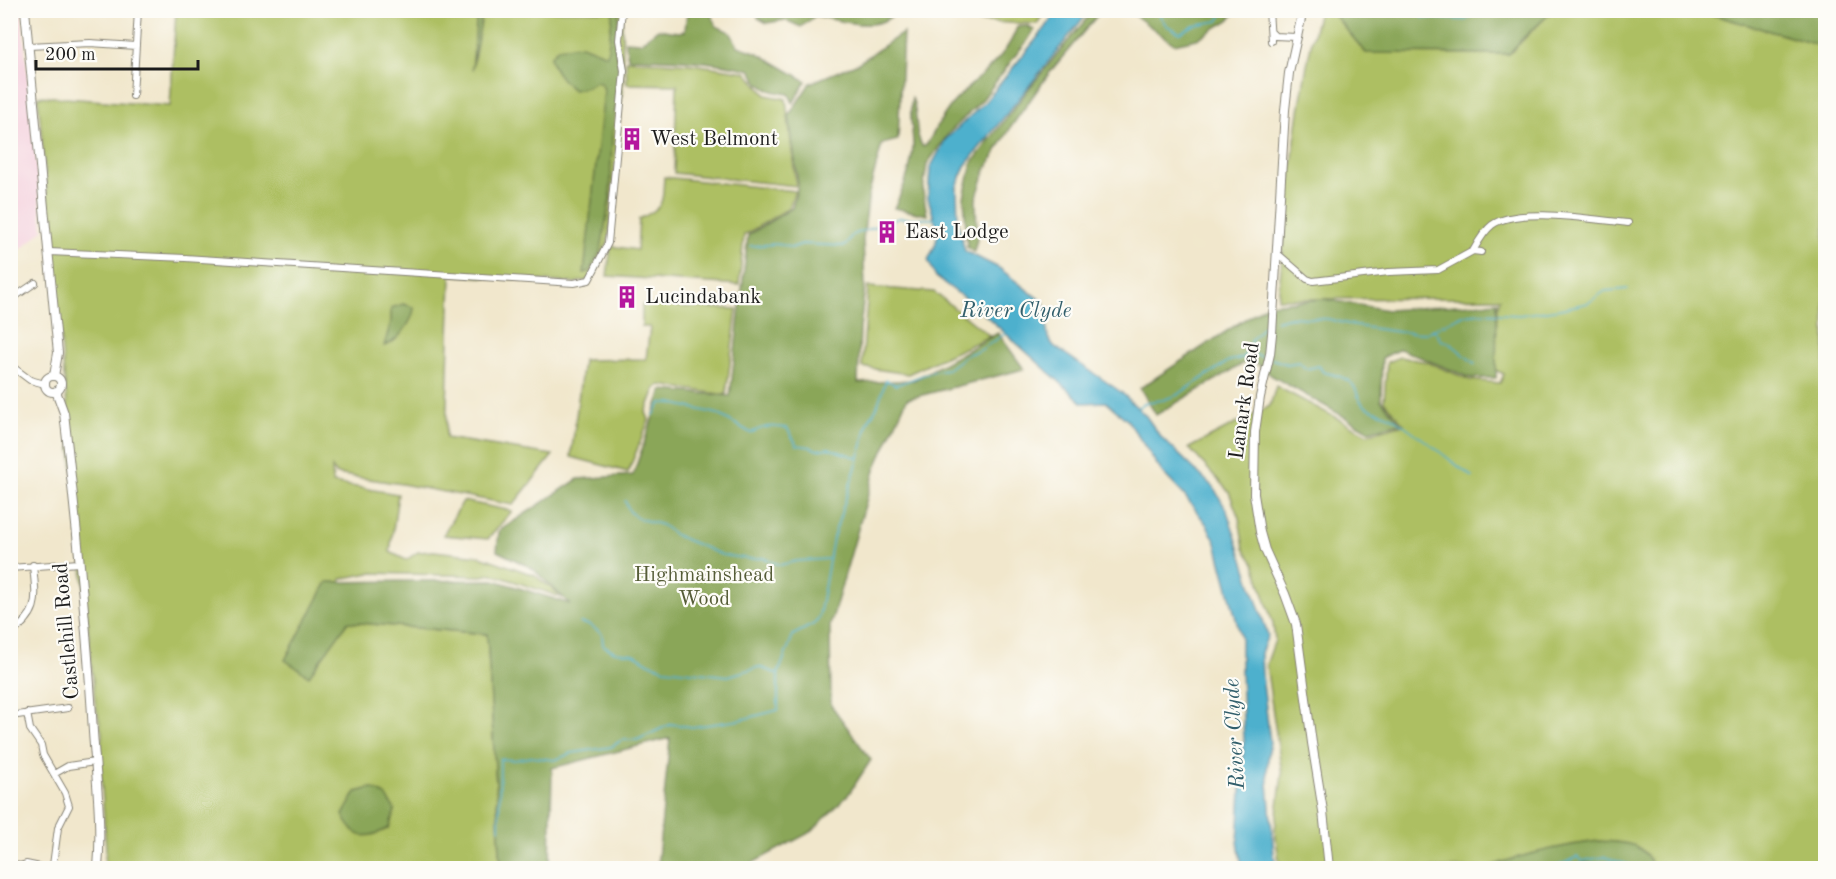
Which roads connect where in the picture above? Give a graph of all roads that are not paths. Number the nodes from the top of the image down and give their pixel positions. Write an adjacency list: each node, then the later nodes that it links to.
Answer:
1 (25, 10): 9 (main road)
2 (138, 10): 10 (street)
3 (622, 10): 14 (street)
4 (1269, 10): 6 (street)
5 (1303, 10): 7 (main road, Lanark Road)
6 (1270, 32): 7 (street); 8 (street)
7 (1296, 37): 16 (main road, Lanark Road)
8 (1271, 41)
9 (29, 46): 10 (street); 14 (main road)
10 (136, 46): 11 (street)
11 (133, 96)
12 (1628, 223): 13 (street)
13 (1473, 251): 15 (street); 16 (street)
14 (49, 252): 20 (main road)
15 (1481, 252)
16 (1278, 254): 37 (main road, Lanark Road)
17 (35, 283): 18 (street)
18 (10, 300)
19 (10, 365): 21 (street)
20 (54, 376): 21 (main road); 22 (main road)
21 (45, 384): 22 (main road)
22 (56, 391): 23 (main road, Castlehill Road)
23 (79, 562): 24 (street); 30 (main road, Castlehill Road)
24 (33, 565): 25 (street); 26 (street)
25 (10, 568)
26 (10, 634)
27 (68, 708): 28 (street)
28 (27, 713): 29 (street); 31 (street)
29 (10, 716)
30 (95, 762): 31 (street); 36 (main road, Castlehill Road)
31 (54, 774): 35 (street)
32 (10, 799): 33 (street)
33 (10, 821)
34 (10, 864): 35 (street)
35 (47, 868)
36 (98, 868)
37 (1329, 868)

